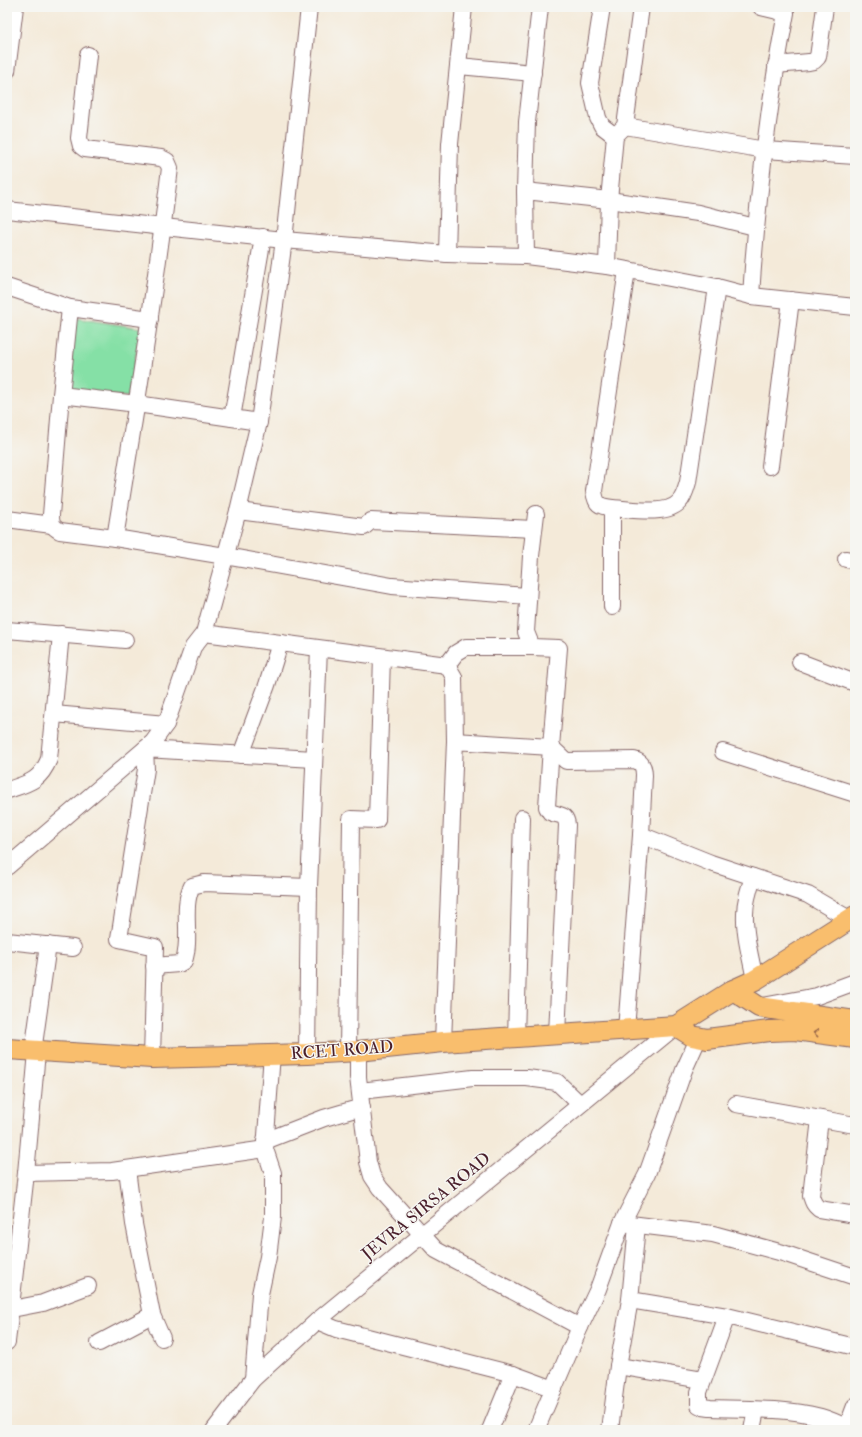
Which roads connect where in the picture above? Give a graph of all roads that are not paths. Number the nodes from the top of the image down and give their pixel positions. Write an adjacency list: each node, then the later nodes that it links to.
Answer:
1 (15, 7): 12 (street)
2 (309, 7): 23 (street)
3 (464, 7): 11 (street)
4 (540, 7): 13 (street)
5 (602, 7): 14 (street)
6 (641, 7): 14 (street)
7 (761, 7): 10 (street)
8 (825, 7): 10 (street)
9 (88, 55): 20 (street)
10 (776, 65): 15 (street)
11 (459, 66): 13 (street); 24 (street)
12 (7, 71)
13 (533, 72): 17 (street)
14 (620, 131): 15 (street); 18 (street)
15 (765, 150): 16 (street); 21 (street)
16 (855, 156)
17 (525, 191): 18 (street); 25 (street)
18 (609, 200): 21 (street); 26 (street)
19 (7, 210): 20 (street)
20 (163, 227): 22 (street); 34 (street)
21 (755, 227): 30 (street)
22 (263, 237): 23 (street); 37 (street)
23 (284, 240): 24 (street); 38 (street)
24 (448, 254): 25 (street)
25 (526, 256): 26 (street)
26 (607, 266): 27 (street)
27 (627, 270): 29 (street); 40 (street)
28 (7, 287): 33 (street)
29 (717, 287): 30 (street); 40 (street)
30 (751, 296): 31 (street)
31 (791, 300): 32 (street); 39 (street)
32 (855, 307)
33 (70, 308): 34 (street); 35 (street)
34 (150, 319): 36 (street)
35 (61, 395): 36 (street); 43 (street)
36 (137, 404): 37 (street); 44 (street)
37 (232, 418): 38 (street)
38 (259, 422): 41 (street)
39 (770, 466)
40 (612, 508): 47 (street)
41 (238, 511): 45 (street); 46 (street)
42 (7, 519): 43 (street)
43 (52, 525): 44 (street)
44 (115, 538): 45 (street)
45 (225, 556): 46 (street); 49 (street)
46 (528, 596): 53 (street)
47 (612, 607)
48 (7, 630): 50 (street)
49 (204, 633): 52 (street); 60 (street)
50 (61, 634): 51 (street); 59 (street)
51 (126, 640)
52 (280, 643): 54 (street); 65 (street)
53 (532, 647): 57 (street); 62 (street)
54 (319, 649): 55 (street); 66 (street)
55 (382, 657): 57 (street); 93 (street)
56 (800, 662): 58 (street)
57 (447, 665): 61 (street)
58 (855, 684)
59 (54, 714): 60 (street); 67 (street)
60 (166, 724): 63 (street)
61 (454, 741): 62 (street); 91 (street)
62 (551, 747): 70 (street); 86 (street)
63 (145, 749): 65 (street); 71 (street); 78 (street)
64 (723, 752): 68 (street)
65 (241, 755): 66 (street)
66 (314, 759): 73 (street)
67 (8, 790)
68 (855, 794)
69 (522, 818): 89 (street)
70 (641, 836): 72 (street); 85 (street)
71 (7, 867)
72 (753, 877): 74 (street); 79 (street)
73 (309, 887): 78 (street); 96 (street)
74 (852, 917): 79 (main road)
75 (7, 941): 76 (street)
76 (48, 945): 77 (street); 94 (street)
77 (73, 948)
78 (154, 966): 97 (street)
79 (755, 980): 81 (main road)
80 (855, 982): 82 (street)
81 (733, 990): 82 (main road); 84 (main road)
82 (759, 1006): 83 (main road); 87 (main road)
83 (855, 1020)
84 (676, 1026): 85 (main road, RCET ROAD); 88 (main road); 99 (street, JEVRA SIRSA ROAD)
85 (626, 1030): 86 (main road, RCET ROAD)
86 (556, 1034): 89 (main road, RCET ROAD)
87 (733, 1035): 88 (main road); 90 (main road, one-way to 87)
88 (699, 1037): 108 (street)
89 (516, 1038): 91 (main road, RCET ROAD)
90 (855, 1038)
91 (443, 1042): 93 (main road, RCET ROAD)
92 (7, 1049): 94 (main road, RCET ROAD)
93 (353, 1051): 96 (main road, RCET ROAD); 98 (street)
94 (35, 1052): 97 (main road, RCET ROAD); 106 (street)
95 (272, 1054): 96 (main road, RCET ROAD); 97 (main road, RCET ROAD); 104 (street)
96 (306, 1054)
97 (152, 1058)
98 (360, 1091): 99 (street); 101 (street)
99 (580, 1104): 109 (street, JEVRA SIRSA ROAD)
100 (736, 1104): 102 (street)
101 (362, 1107): 104 (street); 109 (street)
102 (820, 1119): 103 (street); 107 (street)
103 (855, 1125)
104 (265, 1145): 105 (street); 124 (street)
105 (127, 1169): 106 (street); 114 (street)
106 (26, 1173): 112 (street)
107 (855, 1215)
108 (630, 1224): 110 (street); 113 (street); 117 (street)
109 (421, 1235): 116 (street, JEVRA SIRSA ROAD); 117 (street)
110 (855, 1277)
111 (88, 1286): 112 (street)
112 (10, 1300): 119 (street)
113 (630, 1300): 115 (street); 122 (street)
114 (152, 1315): 118 (street); 120 (street)
115 (727, 1316): 121 (street); 125 (street)
116 (317, 1321): 123 (street); 124 (street, JEVRA SIRSA ROAD)
117 (580, 1327): 126 (street)
118 (162, 1338)
119 (7, 1342)
120 (99, 1343)
121 (855, 1347)
122 (618, 1366): 125 (street); 133 (street)
123 (513, 1374): 126 (street); 131 (street)
124 (253, 1379): 130 (street, JEVRA SIRSA ROAD)
125 (703, 1380): 128 (street)
126 (554, 1389): 132 (street)
127 (855, 1406): 129 (street)
128 (756, 1410): 129 (street); 134 (street)
129 (850, 1429)
130 (214, 1430)
131 (490, 1430)
132 (536, 1430)
133 (610, 1430)
134 (752, 1430)

